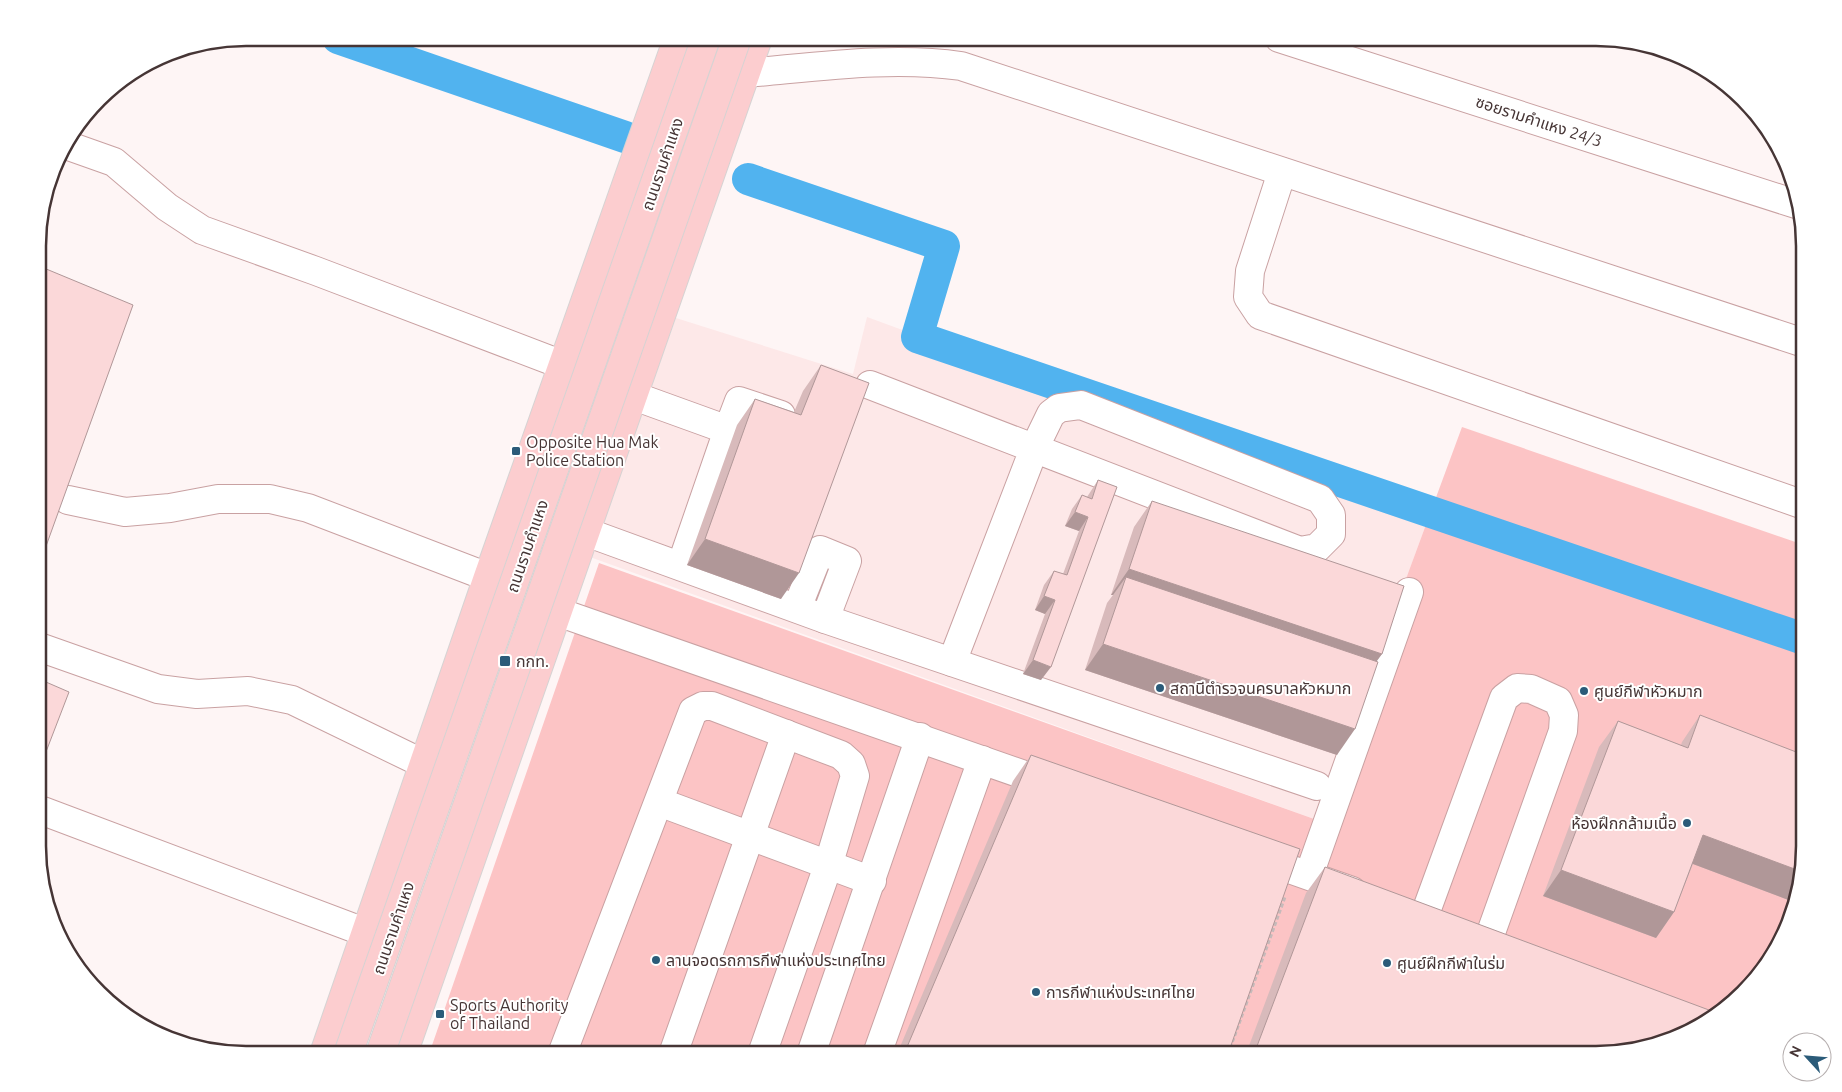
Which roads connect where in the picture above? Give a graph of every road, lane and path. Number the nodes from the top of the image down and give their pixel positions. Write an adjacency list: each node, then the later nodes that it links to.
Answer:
1 (675, 46): 11 (main road, ถนนรามคำแหง)
2 (703, 46): 47 (main road, ถนนรามคำแหง, bridge)
3 (734, 46): 48 (main road, ถนนรามคำแหง, bridge)
4 (755, 46): 6 (main road)
5 (1304, 46): 9 (street, ซอยรามคำแหง 24/3)
6 (746, 73): 8 (street); 13 (main road)
7 (73, 147): 11 (street)
8 (1282, 172): 10 (street); 18 (street)
9 (1791, 203)
10 (1796, 340)
11 (563, 365): 19 (main road, ถนนรามคำแหง)
12 (870, 385): 16 (street)
13 (634, 396): 15 (street); 20 (main road)
14 (781, 415): 15 (street)
15 (728, 430): 21 (street)
16 (1034, 449): 16 (street); 28 (street)
17 (68, 500): 22 (street)
18 (1796, 502)
19 (513, 507): 20 (main road); 22 (main road, ถนนรามคำแหง)
20 (586, 532): 21 (street); 25 (main road)
21 (681, 566): 24 (street)
22 (487, 581): 25 (main road); 32 (main road, ถนนรามคำแหง)
23 (1409, 592): 40 (street)
24 (797, 608): 26 (street); 26 (street)
25 (558, 612): 30 (street); 49 (main road)
26 (825, 619): 28 (street)
27 (46, 649): 32 (street)
28 (952, 662): 33 (street)
29 (786, 734): 35 (street); 37 (street); 39 (street)
30 (920, 737): 31 (street); 41 (street)
31 (982, 760): 34 (street); 54 (street)
32 (424, 764): 43 (main road, ถนนรามคำแหง)
33 (1317, 786)
34 (1074, 793)
35 (659, 802): 37 (street); 50 (street)
36 (46, 812): 43 (street)
37 (751, 837): 39 (street); 51 (street)
38 (1230, 848): 40 (street)
39 (828, 866): 41 (street); 52 (street)
40 (1302, 873): 42 (street); 55 (path)
41 (872, 881): 53 (street)
42 (1424, 918): 44 (street); 44 (street)
43 (366, 933): 46 (main road, ถนนรามคำแหง)
44 (1488, 941): 45 (street)
45 (1516, 951)
46 (327, 1046)
47 (351, 1046)
48 (383, 1046)
49 (406, 1046)
50 (565, 1046)
51 (676, 1046)
52 (765, 1046)
53 (814, 1046)
54 (881, 1046)
55 (1231, 1046)

